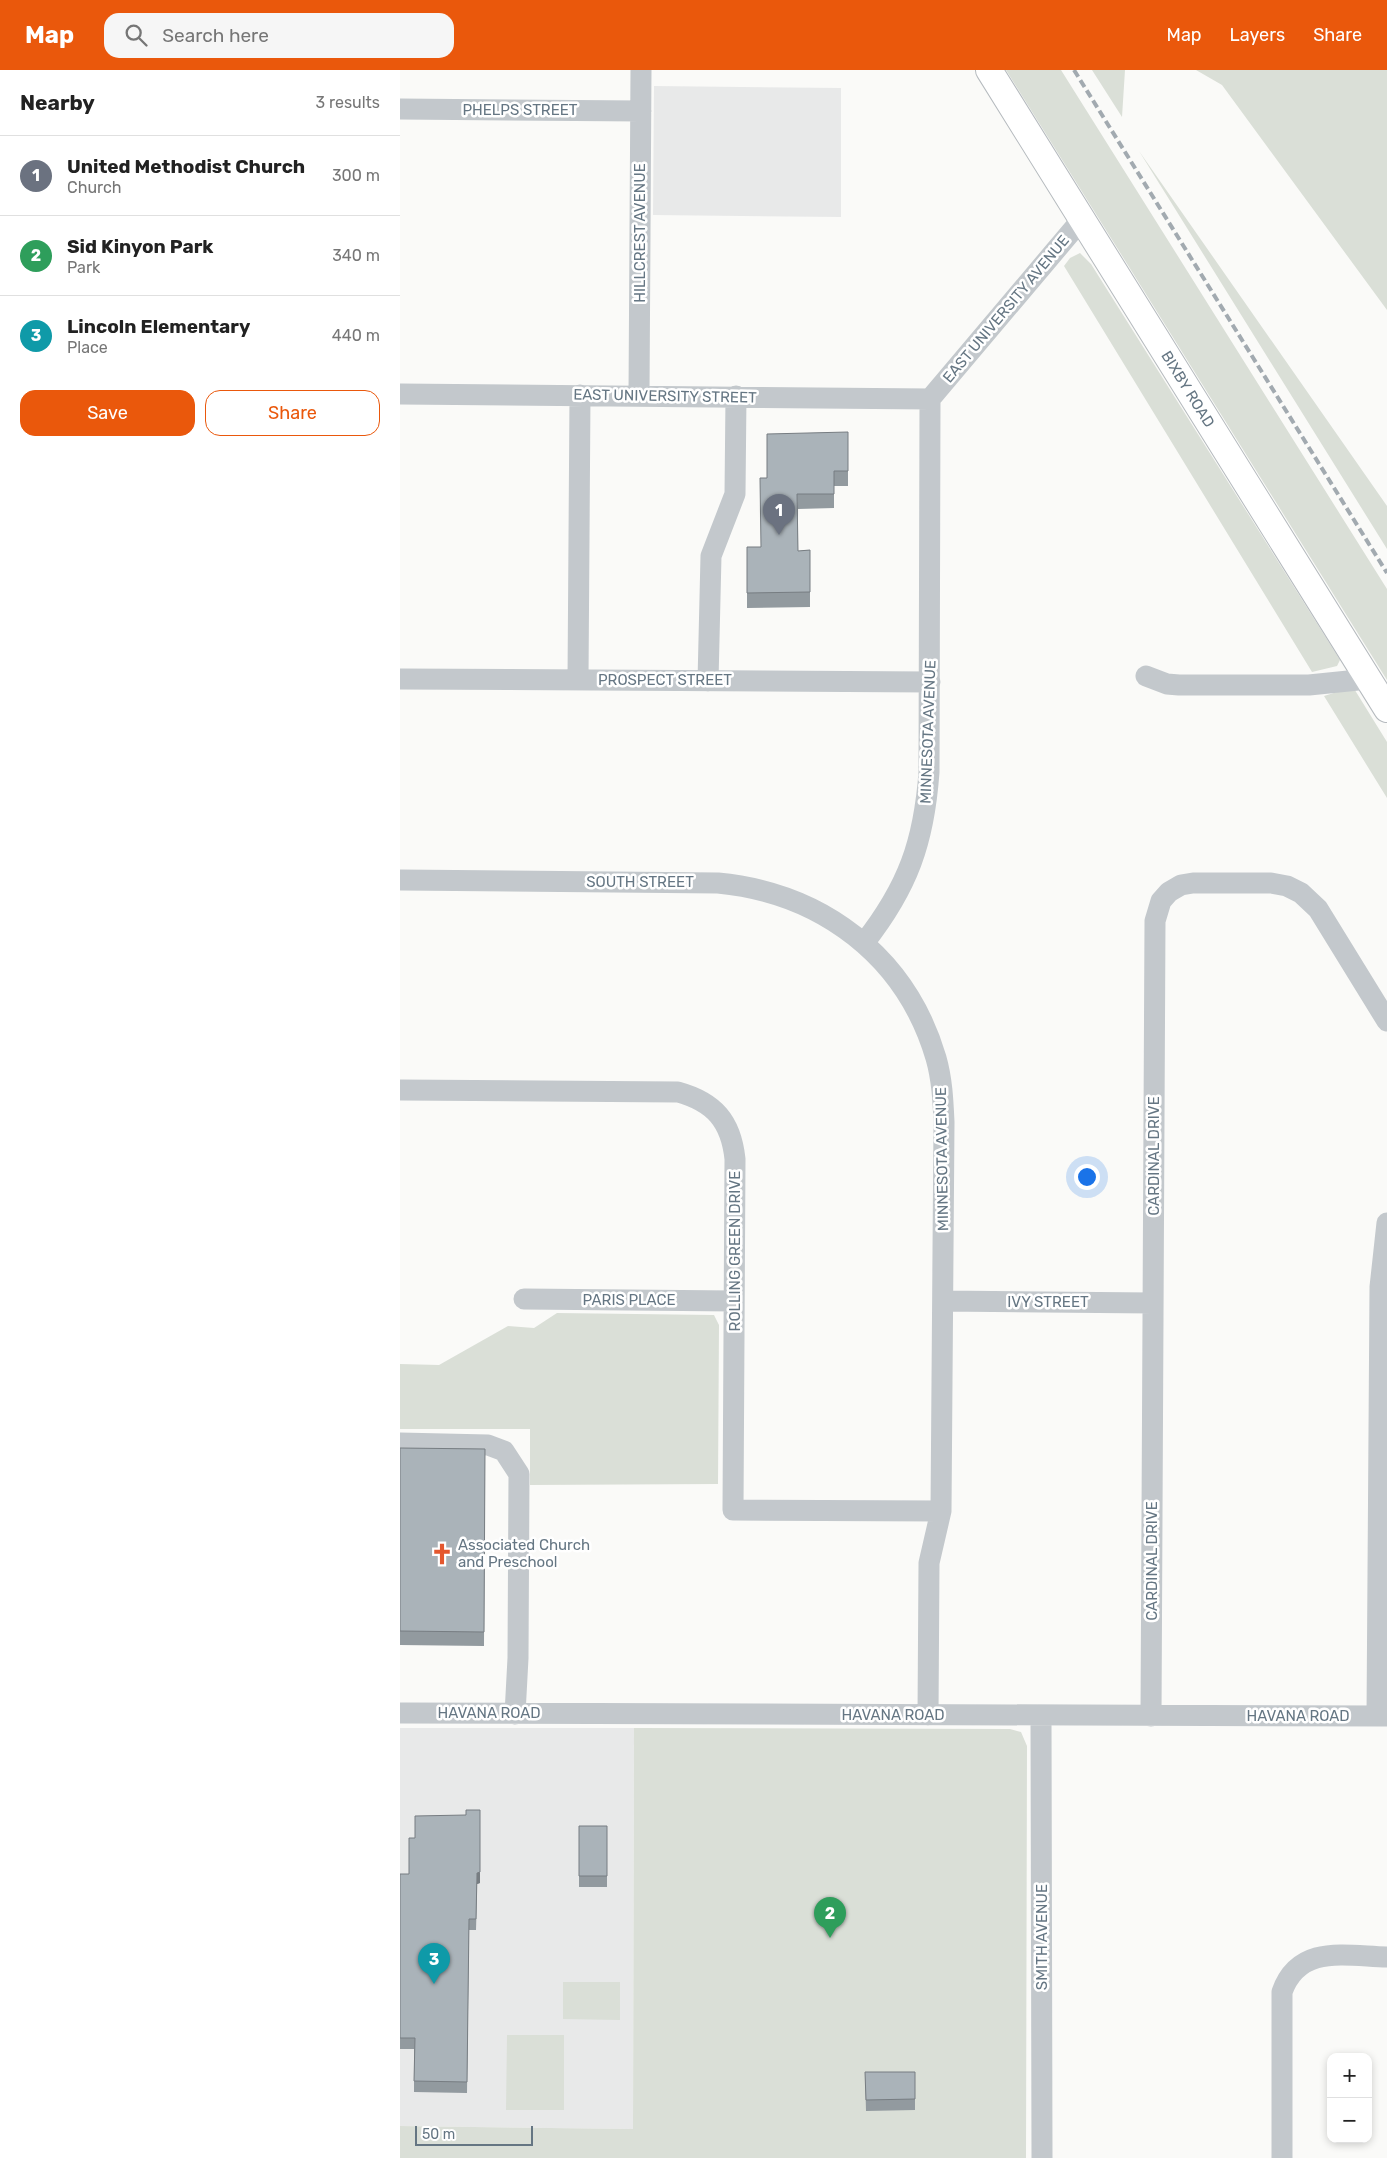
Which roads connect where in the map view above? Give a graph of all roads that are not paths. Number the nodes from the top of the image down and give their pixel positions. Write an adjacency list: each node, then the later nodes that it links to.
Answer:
1 (641, 70): 4 (street, HILLCREST AVENUE)
2 (989, 70): 5 (main road, BIXBY ROAD)
3 (400, 109): 4 (street, PHELPS STREET)
4 (641, 110): 8 (street, HILLCREST AVENUE)
5 (1082, 220): 10 (street, EAST UNIVERSITY AVENUE); 13 (main road, BIXBY ROAD)
6 (400, 394): 7 (street, EAST UNIVERSITY STREET)
7 (580, 395): 8 (street, EAST UNIVERSITY STREET); 14 (street)
8 (639, 395): 9 (street, EAST UNIVERSITY STREET)
9 (736, 396): 10 (street, EAST UNIVERSITY STREET); 15 (street)
10 (930, 399): 16 (street, MINNESOTA AVENUE)
11 (1146, 676): 13 (street)
12 (400, 678): 14 (street, PROSPECT STREET)
13 (1368, 679): 17 (main road, BIXBY ROAD)
14 (578, 680): 15 (street, PROSPECT STREET)
15 (708, 681): 16 (street, PROSPECT STREET)
16 (930, 682): 19 (street, MINNESOTA AVENUE)
17 (1387, 709)
18 (400, 880): 19 (street, SOUTH STREET)
19 (864, 943): 25 (street, MINNESOTA AVENUE)
20 (1387, 1021): 26 (street, CARDINAL DRIVE)
21 (400, 1090): 24 (street, ROLLING GREEN DRIVE)
22 (1387, 1223): 34 (street)
23 (524, 1299): 24 (street, PARIS PLACE)
24 (734, 1301): 28 (street, ROLLING GREEN DRIVE)
25 (943, 1302): 26 (street, IVY STREET); 28 (street, MINNESOTA AVENUE)
26 (1153, 1303): 33 (street, CARDINAL DRIVE)
27 (400, 1443): 30 (street)
28 (941, 1511): 31 (street, MINNESOTA AVENUE)
29 (400, 1713): 30 (street, HAVANA ROAD)
30 (515, 1714): 31 (street, HAVANA ROAD)
31 (928, 1715): 32 (street, HAVANA ROAD)
32 (1042, 1716): 33 (street, HAVANA ROAD); 36 (street, SMITH AVENUE)
33 (1151, 1716): 34 (street, HAVANA ROAD)
34 (1382, 1716)
35 (1387, 1957): 37 (street)
36 (1042, 2158)
37 (1282, 2158)

